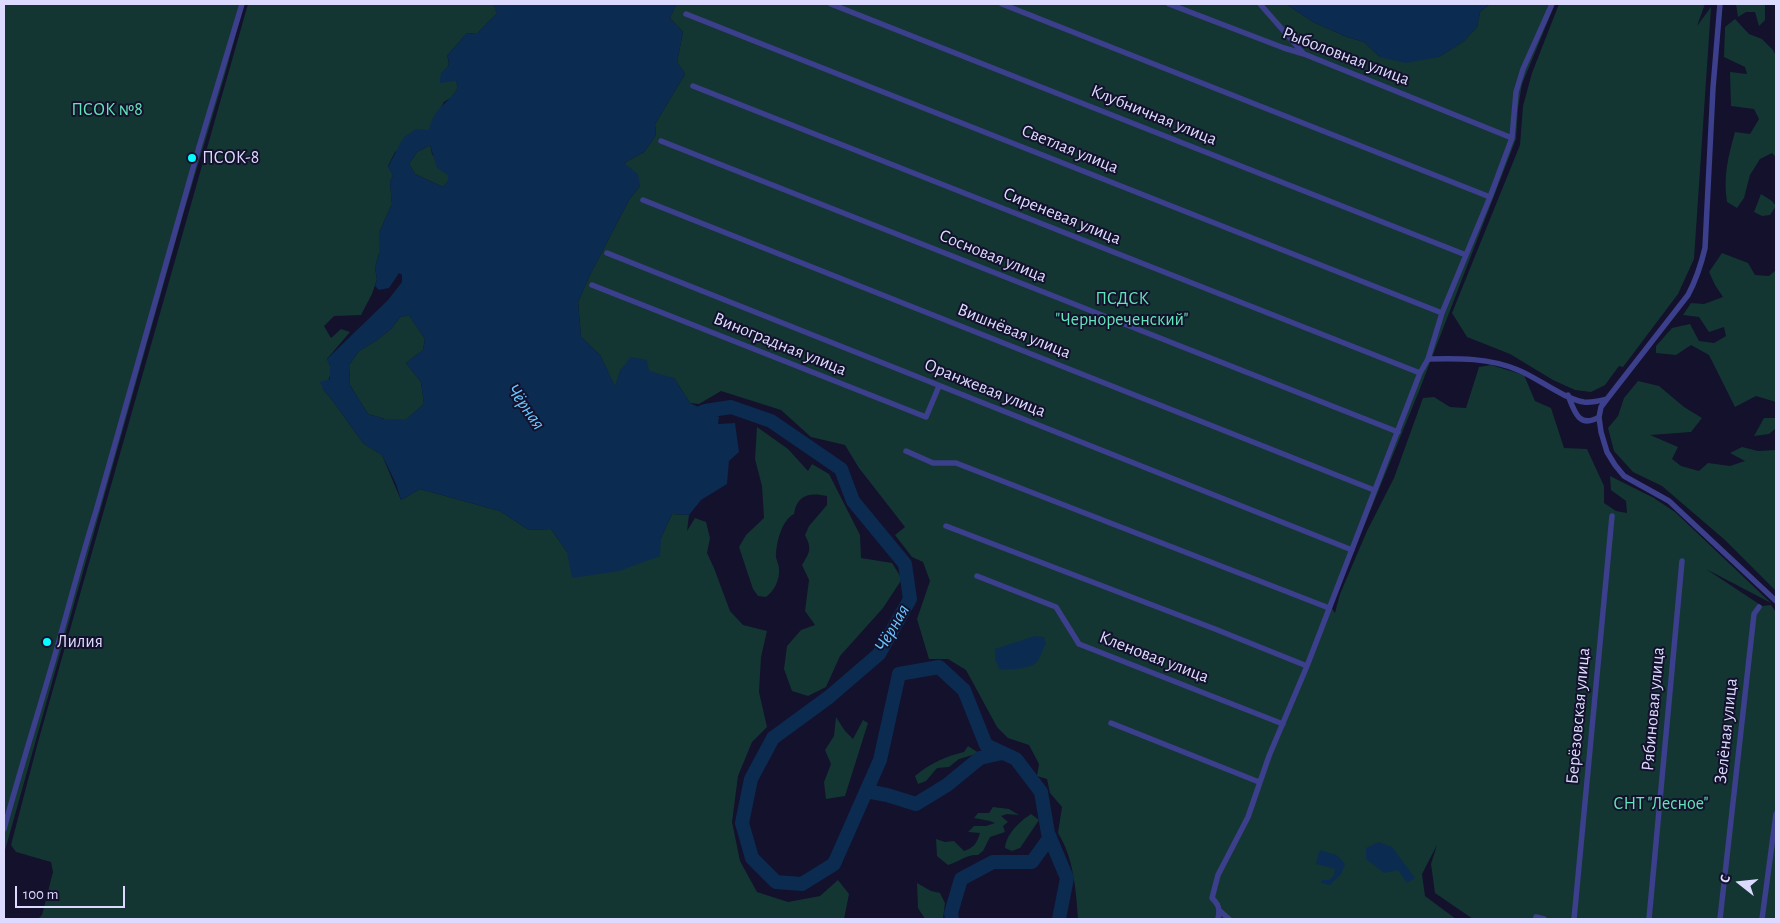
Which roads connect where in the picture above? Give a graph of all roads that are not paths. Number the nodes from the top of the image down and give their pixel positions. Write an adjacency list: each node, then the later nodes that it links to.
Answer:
1 (242, 4): 41 (street)
2 (830, 4): 16 (street, Клубничная улица)
3 (1002, 4): 13 (street)
4 (1169, 4): 9 (street, Рыболовная улица)
5 (1260, 4): 9 (street)
6 (1552, 4): 11 (street)
7 (1720, 4): 23 (street)
8 (686, 14): 18 (street, Светлая улица)
9 (1304, 54): 11 (street, Рыболовная улица)
10 (693, 86): 20 (street, Сиреневая улица)
11 (1512, 138): 13 (street)
12 (661, 141): 25 (street, Сосновая улица)
13 (1490, 197): 16 (street)
14 (643, 200): 27 (street, Вишнёвая улица)
15 (608, 253): 21 (street, Оранжевая улица)
16 (1466, 255): 18 (street)
17 (592, 286): 21 (street, Виноградная улица)
18 (1442, 313): 19 (street)
19 (1428, 359): 20 (street); 22 (street)
20 (1420, 373): 25 (street)
21 (939, 386): 30 (street, Оранжевая улица)
22 (1568, 395): 23 (street); 24 (street)
23 (1606, 400): 24 (street)
24 (1599, 417): 33 (street)
25 (1398, 432): 27 (street)
26 (906, 451): 35 (street)
27 (1374, 490): 30 (street)
28 (1612, 516): 47 (street, Берёзовская улица)
29 (946, 526): 36 (street)
30 (1352, 550): 35 (street)
31 (1682, 561): 48 (street, Рябиновая улица)
32 (976, 576): 38 (street, Кленовая улица)
33 (1776, 601)
34 (1760, 607): 49 (street, Зелёная улица)
35 (1329, 608): 36 (street)
36 (1308, 666): 38 (street)
37 (1111, 723): 39 (street)
38 (1283, 724): 39 (street)
39 (1258, 782): 42 (street)
40 (1776, 814): 50 (street)
41 (4, 829)
42 (1220, 910): 44 (street); 45 (street)
43 (1536, 917): 46 (street)
44 (1218, 919)
45 (1229, 919)
46 (1544, 919)
47 (1574, 919)
48 (1649, 919)
49 (1720, 919)
50 (1762, 919)

